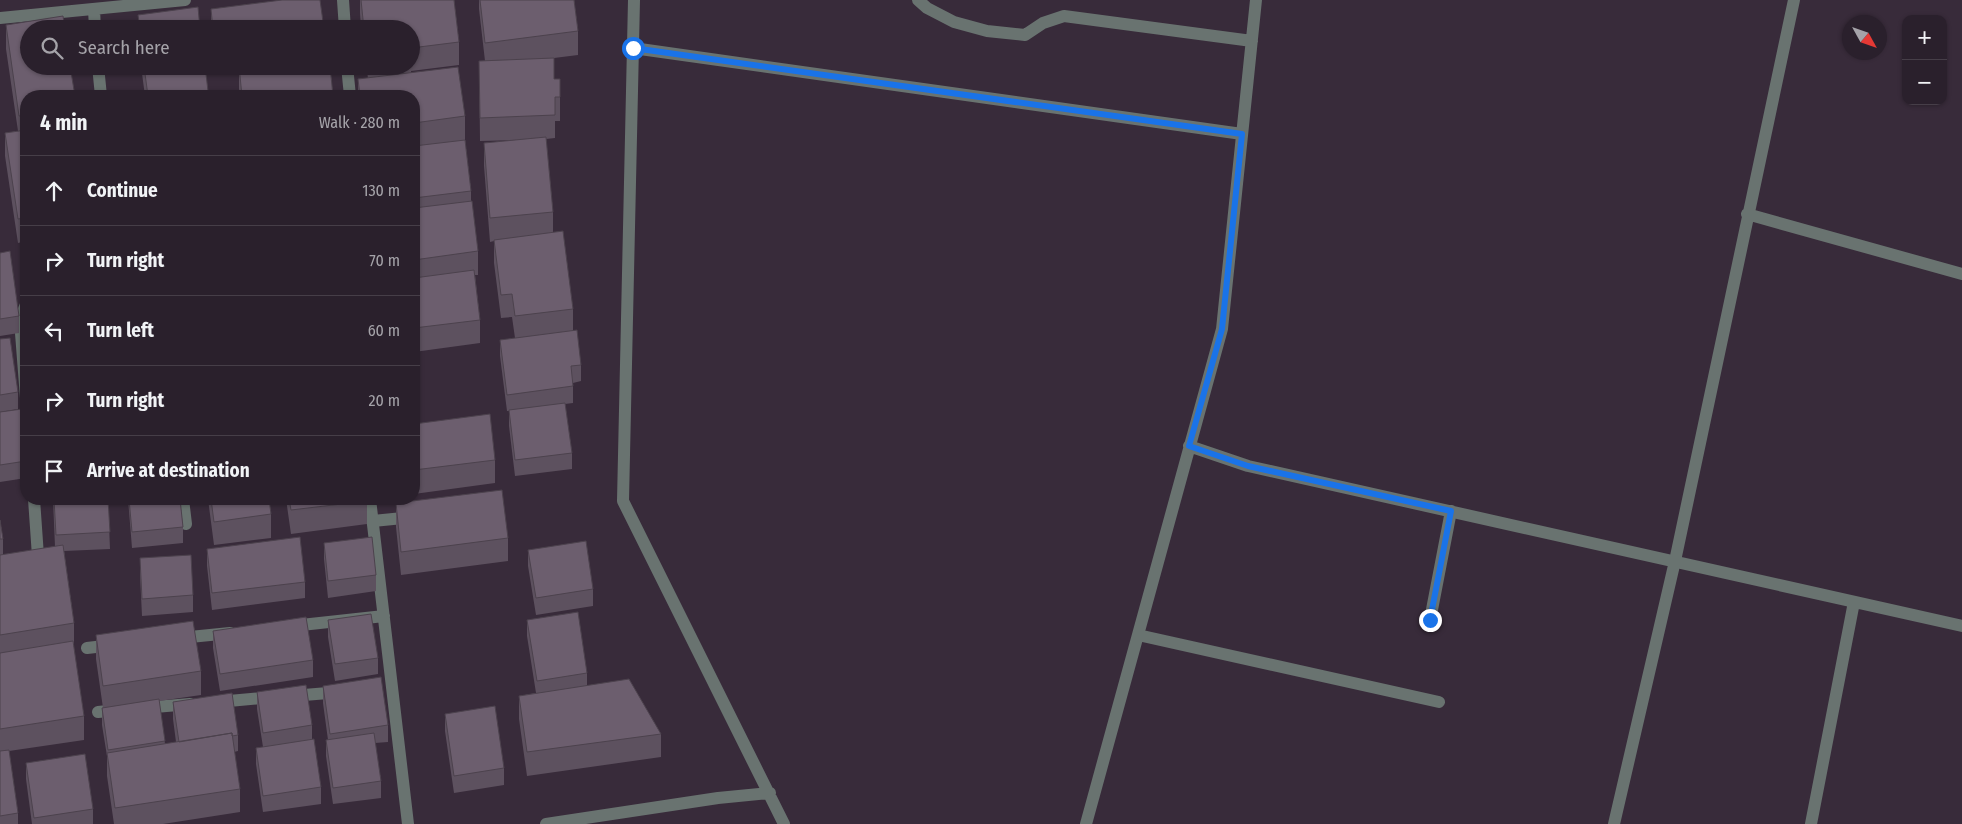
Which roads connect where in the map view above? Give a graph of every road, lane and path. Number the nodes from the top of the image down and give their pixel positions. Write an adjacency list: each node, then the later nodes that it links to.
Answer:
1 (186, 0): 7 (street)
2 (343, 0): 10 (street)
3 (634, 0): 12 (street)
4 (918, 0): 11 (street)
5 (1256, 0): 11 (street)
6 (1794, 0): 18 (street)
7 (94, 9): 8 (street); 9 (street)
8 (0, 18)
9 (95, 20)
10 (344, 20)
11 (1252, 41): 17 (street)
12 (633, 48): 17 (street); 43 (street)
13 (99, 75): 15 (street)
14 (348, 75): 16 (street)
15 (100, 90)
16 (349, 90)
17 (1242, 134): 20 (street)
18 (1747, 214): 19 (street); 29 (street)
19 (1962, 274)
20 (1189, 446): 24 (street); 36 (street)
21 (34, 505): 28 (street)
22 (184, 505): 27 (street)
23 (371, 505): 26 (street)
24 (1451, 511): 29 (street); 32 (street)
25 (425, 515): 26 (street)
26 (373, 522): 31 (street)
27 (186, 524)
28 (38, 556)
29 (1674, 561): 30 (street); 48 (street)
30 (1854, 602): 33 (street); 49 (street)
31 (384, 616): 34 (street); 44 (street)
32 (1430, 620)
33 (1962, 626)
34 (275, 628)
35 (246, 631): 37 (street)
36 (1138, 635): 41 (street); 47 (street)
37 (166, 639)
38 (127, 644): 39 (street)
39 (87, 648)
40 (353, 691): 42 (street)
41 (1438, 702)
42 (98, 712)
43 (770, 793): 45 (street); 46 (street)
44 (408, 824)
45 (546, 824)
46 (784, 824)
47 (1086, 824)
48 (1614, 824)
49 (1811, 824)

